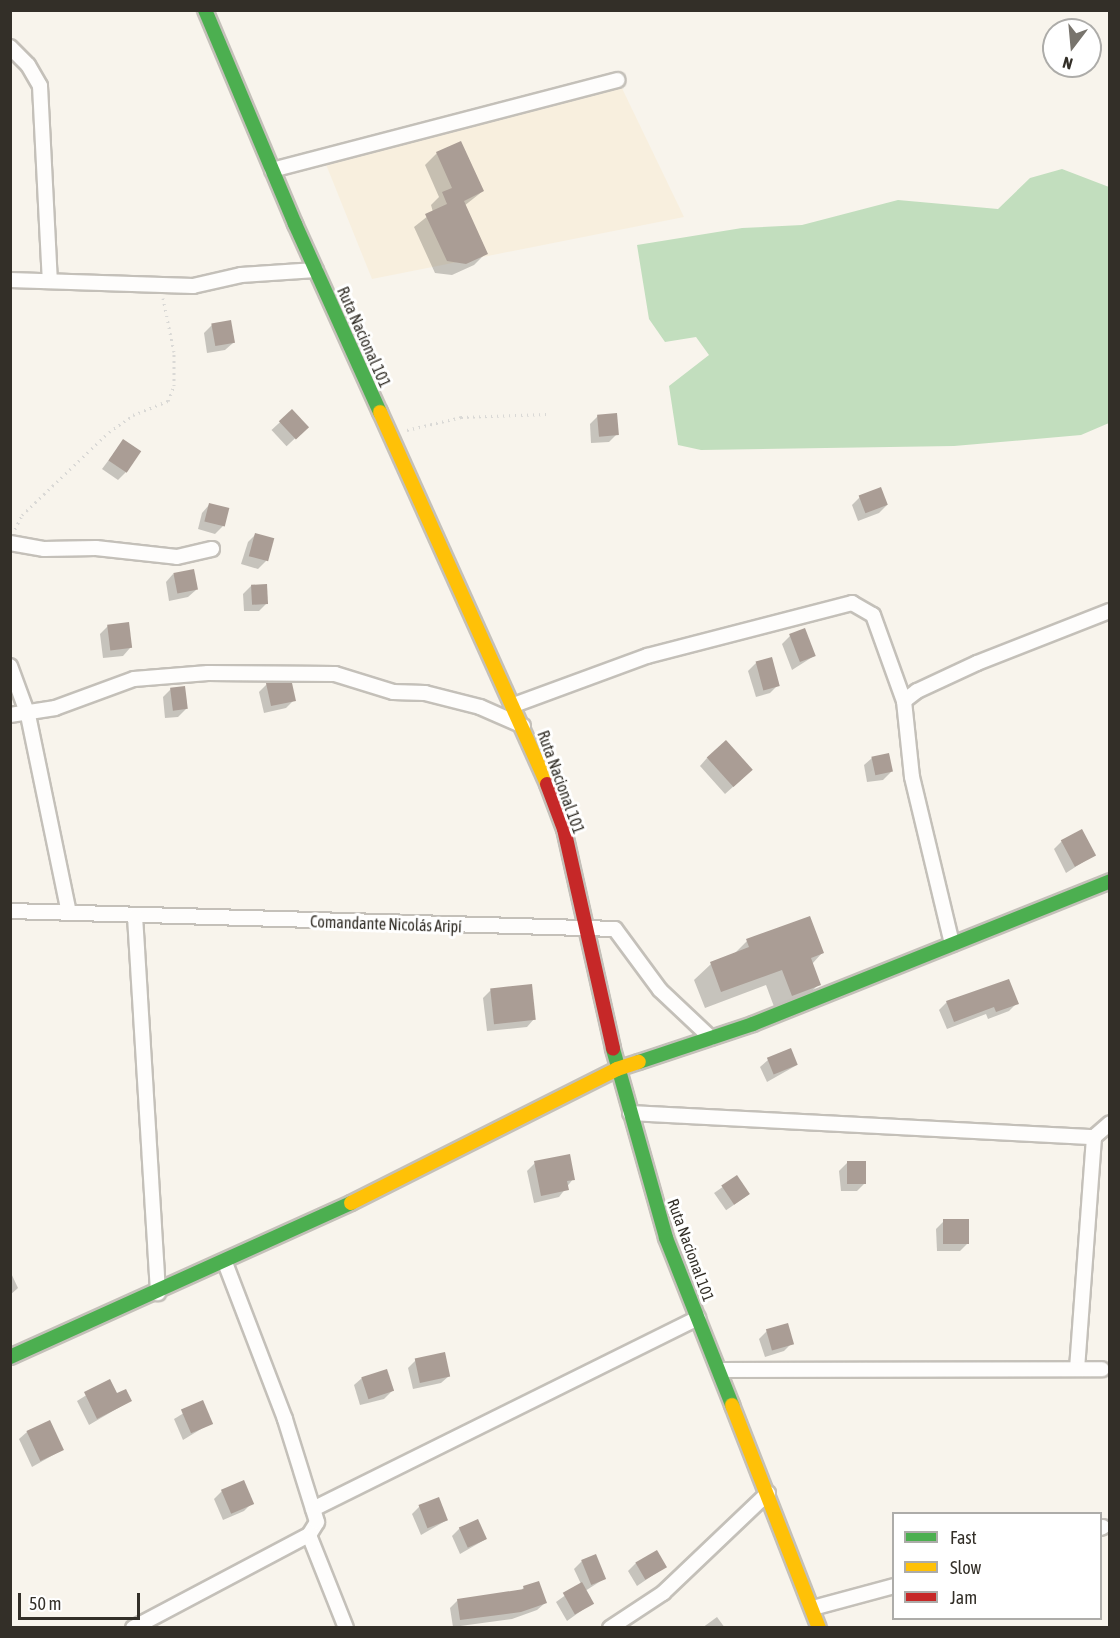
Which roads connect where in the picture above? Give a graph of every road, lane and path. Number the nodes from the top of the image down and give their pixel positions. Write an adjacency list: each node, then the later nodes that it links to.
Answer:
1 (205, 10): 4 (main road, Ruta Nacional 101)
2 (10, 47): 7 (street)
3 (617, 80): 4 (street)
4 (272, 170): 5 (main road, Ruta Nacional 101)
5 (316, 270): 8 (street); 10 (main road, Ruta Nacional 101)
6 (10, 280): 7 (street)
7 (50, 281): 8 (street)
8 (160, 284): 11 (path)
9 (548, 414): 10 (path)
10 (390, 434): 16 (main road, Ruta Nacional 101)
11 (10, 541): 12 (street)
12 (212, 549)
13 (1110, 611): 15 (street)
14 (10, 666): 18 (street)
15 (904, 701): 16 (street); 25 (street)
16 (514, 705): 19 (main road, Ruta Nacional 101)
17 (10, 714): 18 (street)
18 (28, 715): 19 (street); 22 (street)
19 (523, 726): 24 (main road, Ruta Nacional 101)
20 (1110, 881): 25 (main road)
21 (10, 911): 22 (street, Comandante Nicolás Aripí)
22 (69, 914): 23 (street, Comandante Nicolás Aripí)
23 (135, 916): 24 (street, Comandante Nicolás Aripí); 32 (street)
24 (584, 930): 26 (street, Comandante Nicolás Aripí); 27 (main road, Ruta Nacional 101)
25 (952, 944): 26 (main road)
26 (711, 1038): 27 (main road)
27 (617, 1069): 28 (main road, Ruta Nacional 101); 31 (main road)
28 (630, 1113): 30 (street); 33 (main road, Ruta Nacional 101)
29 (1110, 1123): 30 (street)
30 (1094, 1137): 35 (street)
31 (225, 1263): 32 (main road); 39 (street)
32 (158, 1293): 34 (main road)
33 (698, 1318): 37 (main road, Ruta Nacional 101); 39 (street)
34 (10, 1357)
35 (1077, 1369): 36 (street); 37 (street)
36 (1102, 1369)
37 (720, 1370): 38 (main road, Ruta Nacional 101)
38 (768, 1493): 42 (main road, Ruta Nacional 101); 45 (street)
39 (313, 1509): 40 (street)
40 (309, 1535): 43 (street); 44 (street)
41 (892, 1587): 42 (street)
42 (813, 1608): 46 (main road, Ruta Nacional 101)
43 (133, 1628)
44 (346, 1628)
45 (610, 1628)
46 (819, 1628)

